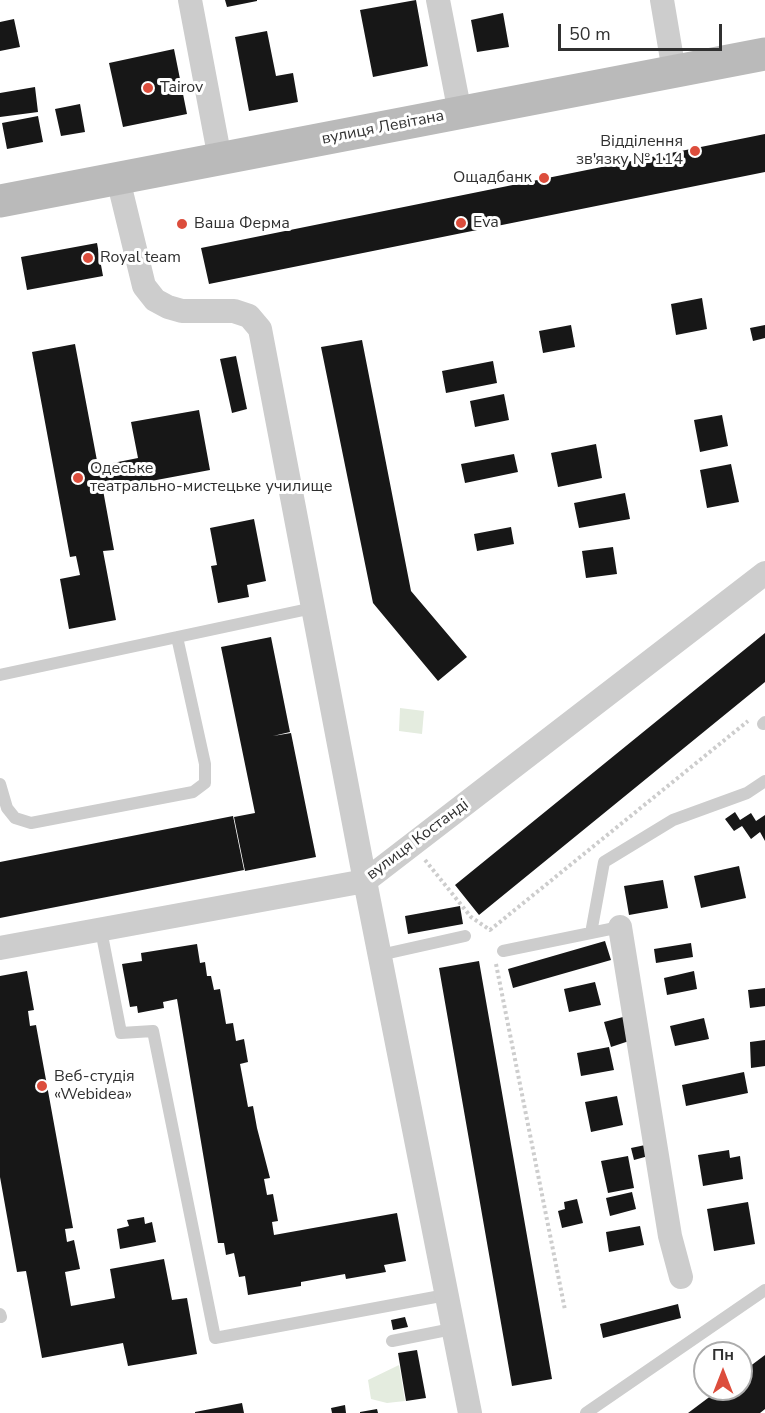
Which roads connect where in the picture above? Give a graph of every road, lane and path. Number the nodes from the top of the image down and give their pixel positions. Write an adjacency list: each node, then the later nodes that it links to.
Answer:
1 (190, 0): 7 (street)
2 (438, 0): 6 (street)
3 (662, 0): 5 (street)
4 (765, 54): 5 (main road, вулиця Левітана)
5 (674, 71): 6 (main road, вулиця Левітана)
6 (460, 113): 7 (main road, вулиця Левітана)
7 (220, 159): 8 (main road, вулиця Левітана)
8 (118, 178): 9 (main road, вулиця Левітана); 11 (street)
9 (0, 201)
10 (765, 573): 17 (street, вулиця Костанді)
11 (313, 608): 12 (lane); 18 (street)
12 (177, 637): 13 (lane); 16 (lane)
13 (0, 675)
14 (764, 723): 21 (path)
15 (765, 781): 22 (lane)
16 (0, 784)
17 (413, 845): 18 (street, вулиця Костанді); 21 (path)
18 (365, 881): 20 (street, вулиця Костанді); 27 (street)
19 (620, 927): 22 (lane); 29 (street)
20 (101, 930): 25 (street, вулиця Костанді); 31 (lane)
21 (490, 930): 23 (path); 24 (path)
22 (591, 933): 26 (lane)
23 (465, 936): 27 (lane)
24 (492, 941)
25 (0, 948)
26 (503, 951)
27 (380, 955): 31 (street)
28 (496, 964): 32 (path)
29 (681, 1277)
30 (765, 1290): 36 (lane)
31 (446, 1295): 33 (street)
32 (565, 1310)
33 (452, 1329): 34 (lane); 35 (street)
34 (408, 1352)
35 (470, 1413)
36 (586, 1413)

